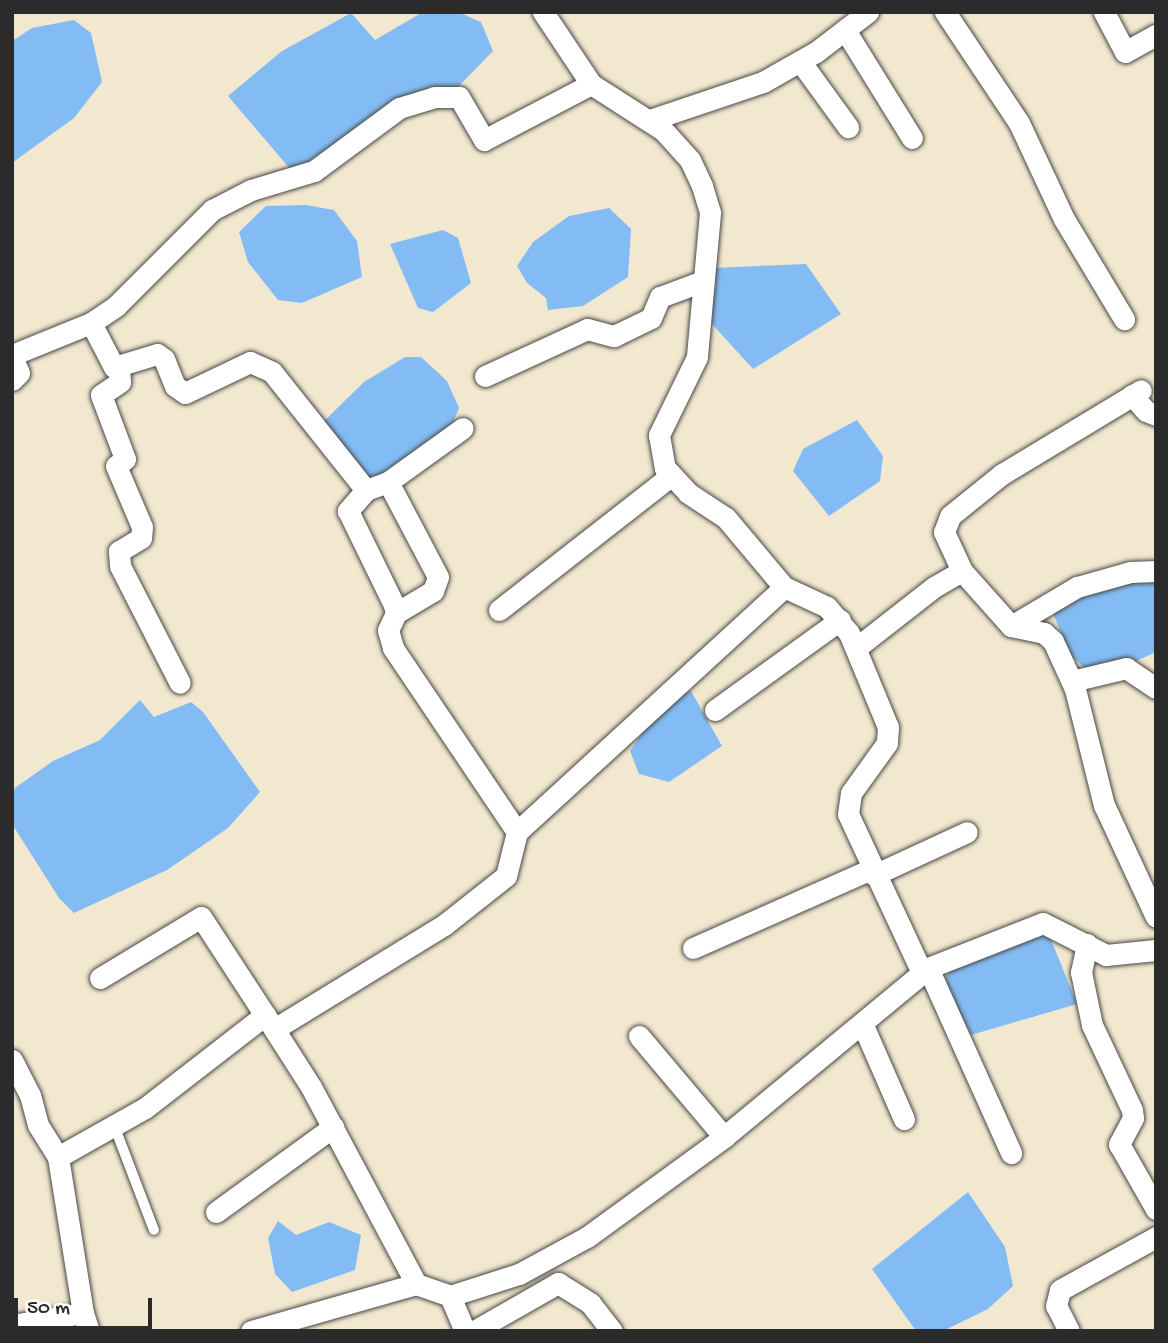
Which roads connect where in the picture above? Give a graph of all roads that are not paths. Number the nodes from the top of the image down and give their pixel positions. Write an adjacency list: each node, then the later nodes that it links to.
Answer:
1 (543, 12): 8 (street)
2 (868, 12): 5 (street)
3 (946, 12): 13 (street)
4 (1104, 12): 6 (street)
5 (845, 30): 7 (street); 11 (street)
6 (1155, 38)
7 (800, 61): 9 (street); 10 (street)
8 (591, 84): 9 (street); 14 (street)
9 (650, 120): 12 (street)
10 (848, 127)
11 (912, 138)
12 (703, 281): 17 (street); 21 (street)
13 (1124, 319)
14 (91, 323): 15 (street); 16 (street)
15 (12, 356): 18 (street)
16 (119, 367): 23 (street); 33 (street)
17 (485, 376)
18 (12, 380)
19 (1156, 415): 24 (street)
20 (463, 428): 22 (street)
21 (672, 475): 26 (street); 27 (street)
22 (388, 482): 23 (street); 28 (street)
23 (366, 490): 28 (street)
24 (962, 571): 30 (street); 31 (street)
25 (1156, 571): 30 (street)
26 (784, 587): 29 (street); 36 (street)
27 (499, 610)
28 (396, 613): 36 (street)
29 (840, 620): 31 (street); 35 (street)
30 (1010, 626): 32 (street)
31 (856, 648): 38 (street)
32 (1072, 681): 34 (street); 39 (street)
33 (180, 683)
34 (1156, 688)
35 (715, 710)
36 (517, 832): 45 (street)
37 (967, 832): 38 (street)
38 (873, 872): 41 (street); 43 (street)
39 (1156, 917)
40 (1087, 944): 42 (street); 43 (street); 55 (street)
41 (693, 948)
42 (1156, 950)
43 (925, 971): 46 (street); 53 (street)
44 (100, 978): 45 (street)
45 (269, 1022): 50 (street); 51 (street)
46 (862, 1023): 49 (street); 52 (street)
47 (639, 1036): 52 (street)
48 (12, 1060): 54 (street)
49 (904, 1119)
50 (333, 1126): 56 (street); 59 (street)
51 (115, 1128): 54 (street); 57 (lane)
52 (724, 1137): 60 (street)
53 (1011, 1153)
54 (58, 1157): 61 (street)
55 (1156, 1209)
56 (216, 1212)
57 (154, 1230)
58 (1156, 1237): 67 (street)
59 (416, 1284): 60 (street); 63 (street)
60 (450, 1296): 64 (street)
61 (86, 1322): 62 (street)
62 (12, 1325)
63 (251, 1331)
64 (465, 1331)
65 (474, 1331): 66 (street)
66 (611, 1331)
67 (1069, 1331)

